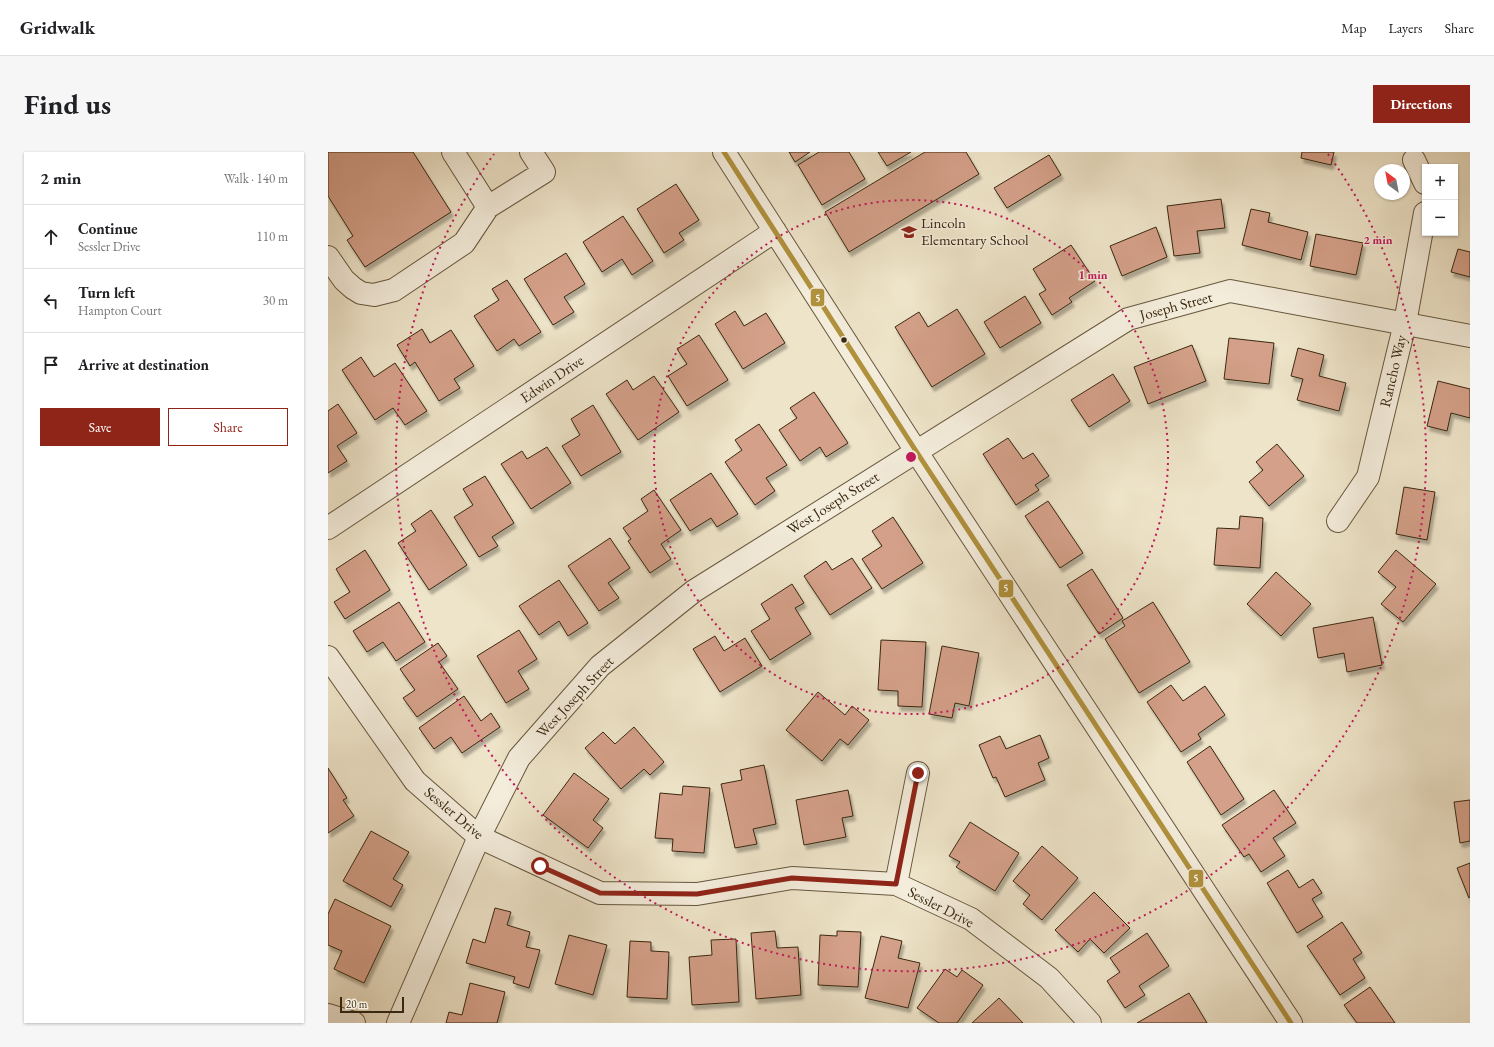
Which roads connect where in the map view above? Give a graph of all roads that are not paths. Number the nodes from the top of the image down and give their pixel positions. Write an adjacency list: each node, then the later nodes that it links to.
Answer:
1 (453, 152): 6 (street)
2 (531, 152): 6 (street)
3 (724, 152): 8 (street)
4 (1414, 160): 5 (street)
5 (1422, 177)
6 (488, 207): 9 (street)
7 (1422, 230): 10 (street, Rancho Way)
8 (775, 231): 12 (street); 14 (street, Edwin Drive)
9 (328, 257)
10 (1405, 323): 11 (street, Joseph Street); 12 (street, Joseph Street); 13 (street, Rancho Way)
11 (1470, 336)
12 (916, 451): 17 (street, West Joseph Street); 23 (street)
13 (1338, 520)
14 (328, 528)
15 (328, 657): 17 (street, Sessler Drive)
16 (918, 773): 18 (street)
17 (479, 837): 18 (street, Sessler Drive); 21 (street, West Joseph Street)
18 (896, 884): 22 (street, Sessler Drive)
19 (328, 1015): 20 (street)
20 (354, 1023)
21 (398, 1023)
22 (1090, 1023)
23 (1292, 1023)

